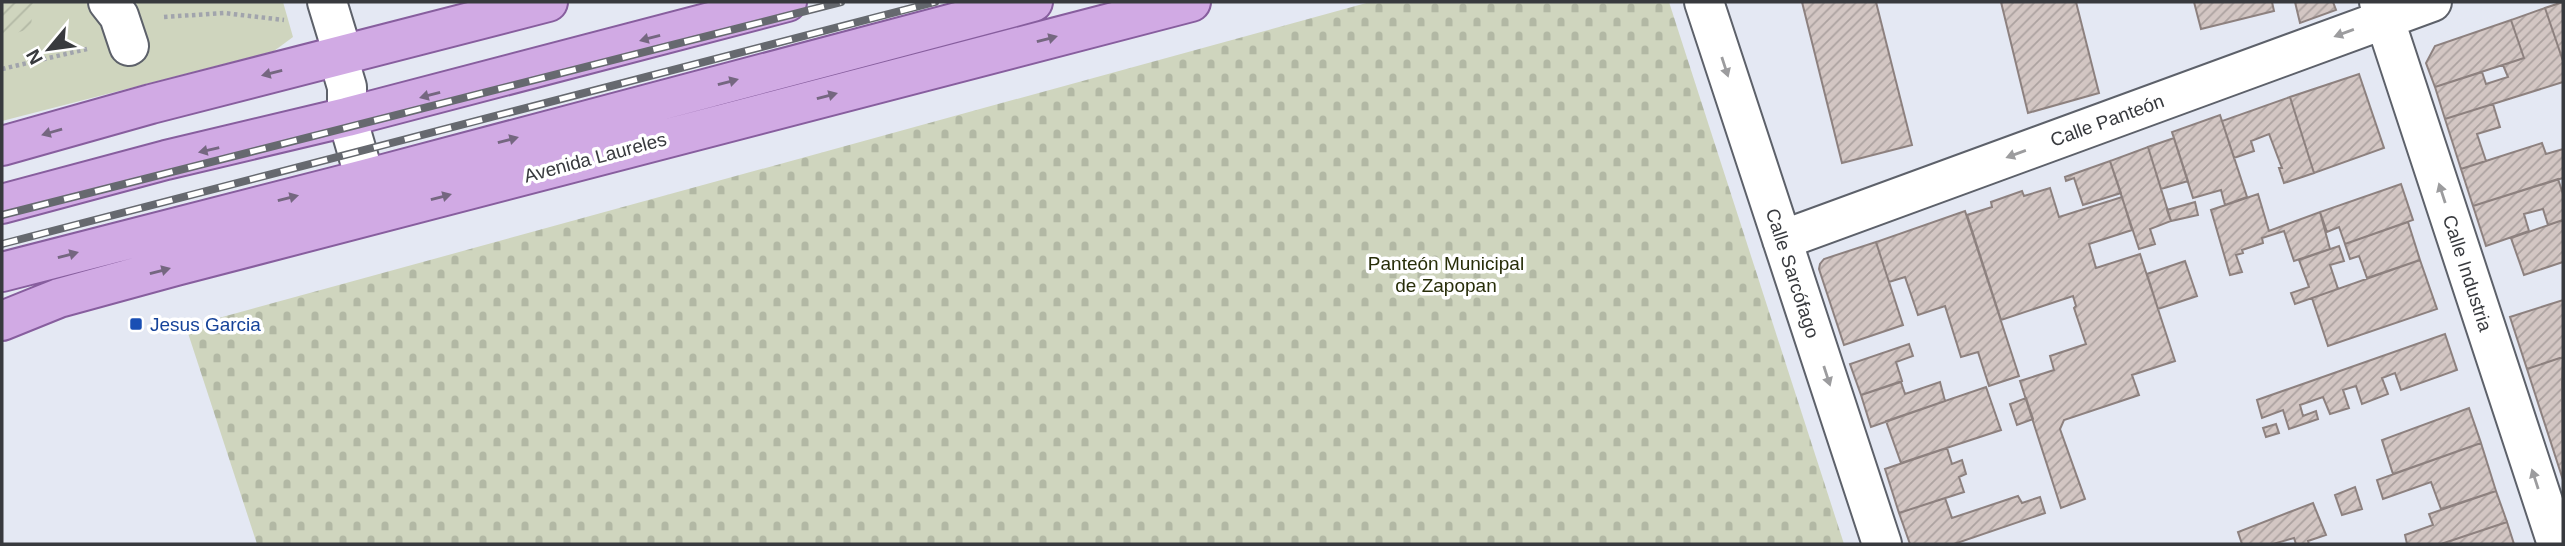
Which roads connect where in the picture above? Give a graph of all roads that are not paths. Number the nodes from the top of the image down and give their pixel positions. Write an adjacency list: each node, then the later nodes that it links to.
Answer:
1 (327, 2): 9 (street)
2 (548, 2): 9 (main road)
3 (787, 2): 9 (main road, one-way to 9)
4 (1033, 2): 10 (main road, Avenida Laureles, one-way to 4)
5 (1191, 2): 12 (main road, Avenida Laureles, one-way to 5)
6 (1704, 2): 15 (street, Calle Sarcófago, one-way to 15)
7 (2432, 2): 8 (street, Calle Panteón)
8 (2382, 10): 15 (street, Calle Panteón, one-way to 15); 19 (street, Calle Industria, one-way to 8)
9 (349, 93): 11 (main road, one-way to 11); 13 (street); 14 (main road, one-way to 14)
10 (556, 128): 12 (main road); 13 (main road, Avenida Laureles, one-way to 10)
11 (2, 146)
12 (612, 152): 13 (main road, Avenida Laureles, one-way to 12)
13 (373, 189): 16 (main road, Avenida Laureles, one-way to 13); 17 (main road, Avenida Laureles, one-way to 13)
14 (2, 204)
15 (1782, 240): 18 (street, Calle Sarcófago, one-way to 18)
16 (2, 272)
17 (2, 321)
18 (1882, 544)
19 (2557, 544)

